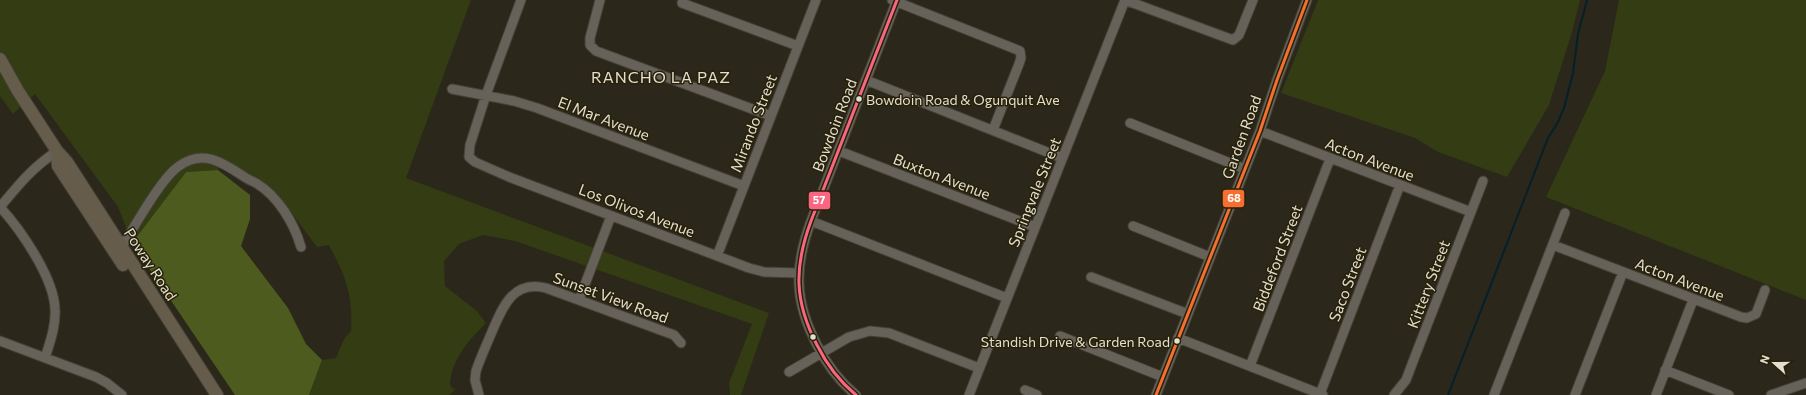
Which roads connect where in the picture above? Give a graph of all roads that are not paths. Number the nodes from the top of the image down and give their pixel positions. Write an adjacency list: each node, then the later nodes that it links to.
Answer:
1 (521, 0): 13 (street)
2 (600, 0): 14 (street)
3 (816, 0): 9 (street, Mirando Street)
4 (1125, 0): 5 (street); 20 (street, Springvale Street)
5 (1253, 0)
6 (1307, 0): 17 (street, Garden Road)
7 (895, 1): 11 (street, Bowdoin Road); 16 (street)
8 (682, 2): 9 (street)
9 (798, 46): 14 (street, Mirando Street)
10 (0, 59): 18 (main road, Poway Road)
11 (866, 80): 16 (street); 19 (street, Bowdoin Road)
12 (452, 89): 13 (street, El Mar Avenue)
13 (486, 95): 25 (street, El Mar Avenue); 29 (street, Los Olivos Avenue)
14 (771, 116): 25 (street, Mirando Street)
15 (1130, 123): 22 (street)
16 (993, 130): 20 (street)
17 (1260, 131): 21 (street, Acton Avenue); 22 (street, Garden Road)
18 (56, 151): 26 (street); 35 (main road, Poway Road); 61 (main road, Poway Road)
19 (839, 151): 30 (street, Bowdoin Road); 32 (street, Buxton Avenue)
20 (1062, 158): 32 (street, Springvale Street)
21 (1330, 159): 24 (street, Acton Avenue); 52 (street, Biddeford Street)
22 (1245, 169): 37 (street, Garden Road)
23 (1483, 181): 27 (street, Kittery Street)
24 (1400, 185): 27 (street, Acton Avenue); 59 (street, Saco Street)
25 (744, 186): 36 (street, Mirando Street)
26 (0, 207): 51 (street)
27 (1471, 212): 68 (street, Kittery Street)
28 (1565, 213): 33 (street)
29 (611, 216): 36 (street, Los Olivos Avenue); 43 (street)
30 (811, 221): 39 (street, Bowdoin Road); 42 (street)
31 (1133, 226): 37 (street)
32 (1035, 227): 42 (street, Springvale Street)
33 (1553, 245): 38 (street, Acton Avenue); 69 (street)
34 (301, 247): 35 (street)
35 (121, 248): 62 (main road, Poway Road)
36 (717, 256): 39 (street, Los Olivos Avenue)
37 (1210, 258): 45 (street, Garden Road)
38 (1623, 272): 44 (street, Acton Avenue); 70 (street)
39 (799, 273): 50 (street, Bowdoin Road)
40 (1091, 277): 45 (street)
41 (1765, 290): 44 (street, Acton Avenue)
42 (1007, 298): 53 (street, Springvale Street)
43 (579, 300): 49 (street, Sunset View Road); 63 (street, Sunset View Road)
44 (1693, 300): 54 (street)
45 (1188, 314): 47 (street, Garden Road)
46 (1060, 336): 56 (street)
47 (1178, 338): 52 (street); 56 (street, Garden Road)
48 (0, 341): 51 (street)
49 (682, 343)
50 (821, 354): 53 (street); 55 (street); 64 (street, Bowdoin Road)
51 (45, 358): 60 (street)
52 (1250, 366): 59 (street)
53 (979, 368): 65 (street, Springvale Street)
54 (1665, 370): 71 (street); 72 (street)
55 (789, 372)
56 (1163, 377): 67 (street, Garden Road)
57 (1806, 382): 73 (street)
58 (1025, 390): 66 (street)
59 (1322, 394)
60 (122, 395)
61 (207, 395)
62 (217, 395)
63 (479, 395)
64 (856, 395)
65 (969, 395)
66 (1037, 395)
67 (1156, 395)
68 (1394, 395)
69 (1494, 395)
70 (1575, 395)
71 (1656, 395)
72 (1729, 395)
73 (1771, 395)

